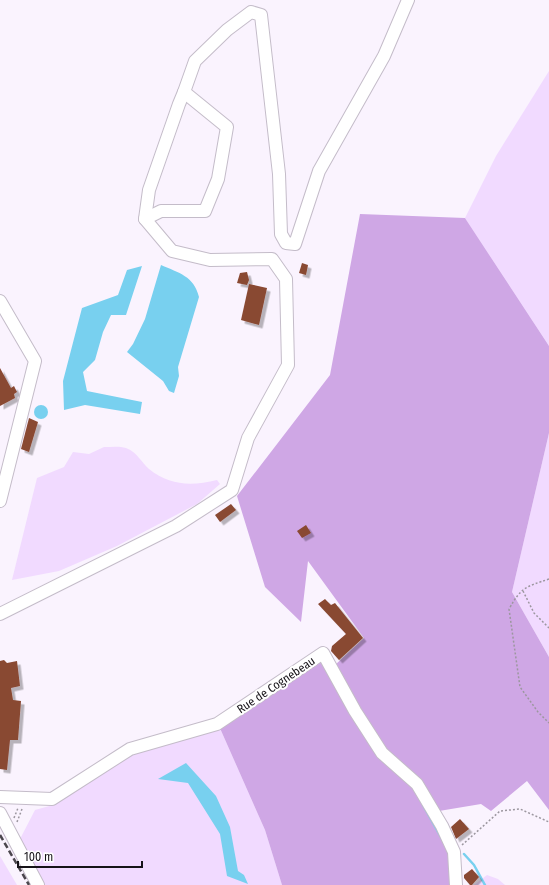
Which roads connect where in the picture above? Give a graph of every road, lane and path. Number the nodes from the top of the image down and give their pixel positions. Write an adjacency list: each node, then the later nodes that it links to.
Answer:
1 (408, 0): 2 (street)
2 (184, 92): 3 (street); 3 (street)
3 (146, 220): 8 (street)
4 (0, 301): 5 (street)
5 (0, 502)
6 (549, 579): 7 (path)
7 (526, 586): 9 (path); 10 (path)
8 (0, 614)
9 (549, 628)
10 (549, 723)
11 (0, 797): 15 (street, Rue de Cognebeau)
12 (0, 813): 14 (street)
13 (549, 822): 15 (path)
14 (11, 829): 14 (path); 16 (street)
15 (454, 852): 17 (street, Rue de Cognebeau)
16 (38, 885)
17 (456, 885)

